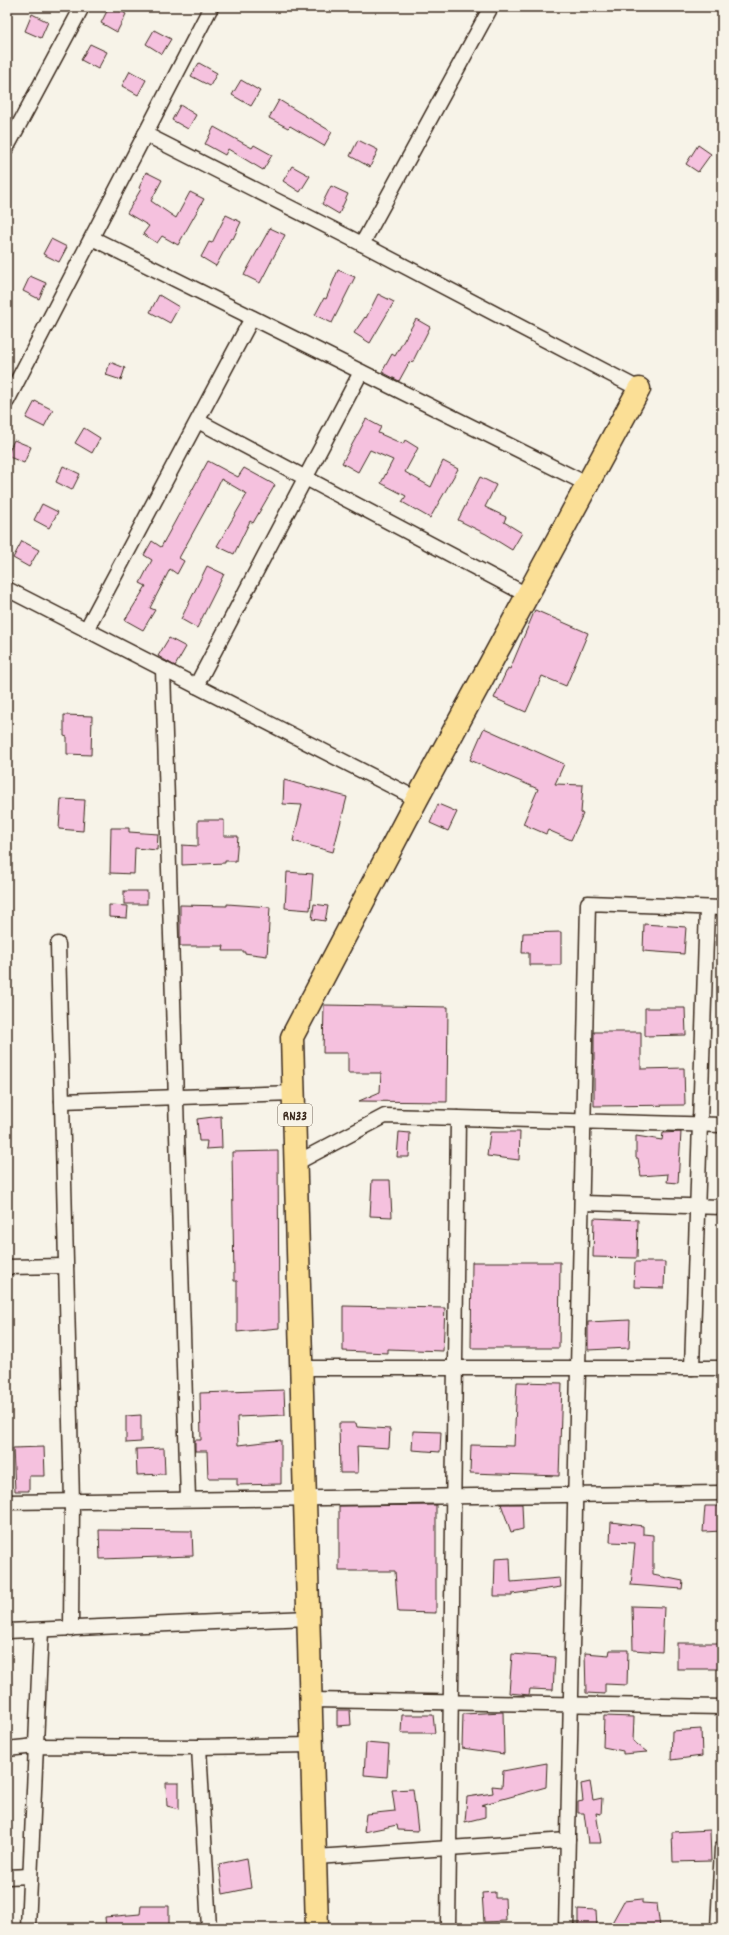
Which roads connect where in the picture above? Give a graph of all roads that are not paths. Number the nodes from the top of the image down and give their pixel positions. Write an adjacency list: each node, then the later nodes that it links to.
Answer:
1 (82, 7): 5 (street)
2 (211, 7): 4 (street)
3 (491, 7): 7 (street)
4 (145, 134): 6 (street); 7 (street)
5 (7, 147)
6 (92, 238): 8 (street); 11 (street)
7 (362, 244): 10 (street)
8 (252, 318): 9 (street); 12 (street)
9 (361, 372): 13 (street); 14 (street)
10 (638, 389): 14 (main road, RN33)
11 (7, 401)
12 (198, 421): 13 (street); 17 (street)
13 (306, 477): 16 (street); 19 (street)
14 (588, 484): 16 (main road, RN33)
15 (7, 590): 17 (street)
16 (527, 595): 20 (main road, RN33)
17 (86, 630): 18 (street)
18 (163, 669): 19 (street); 25 (street)
19 (196, 686): 20 (street)
20 (417, 799): 24 (main road, RN33)
21 (707, 908): 22 (street); 28 (street); 29 (street)
22 (722, 908)
23 (58, 944): 26 (street)
24 (294, 1093): 25 (street); 31 (main road, RN33)
25 (176, 1097): 26 (street); 46 (street)
26 (62, 1101): 35 (street)
27 (458, 1118): 28 (street); 31 (street); 38 (street)
28 (583, 1121): 29 (street); 32 (street)
29 (700, 1124): 30 (street); 33 (street)
30 (722, 1125)
31 (296, 1163): 37 (main road, RN33)
32 (582, 1203): 33 (street); 39 (street)
33 (698, 1206): 34 (street); 40 (street)
34 (722, 1207)
35 (66, 1266): 36 (street); 47 (street)
36 (7, 1268)
37 (302, 1368): 38 (street); 45 (main road, RN33)
38 (455, 1368): 39 (street); 44 (street)
39 (578, 1368): 40 (street); 43 (street)
40 (692, 1368): 41 (street)
41 (722, 1368)
42 (722, 1493): 43 (street)
43 (575, 1495): 44 (street); 55 (street)
44 (453, 1496): 45 (street); 54 (street)
45 (306, 1498): 46 (street); 49 (main road, RN33)
46 (188, 1499): 47 (street)
47 (72, 1501): 48 (street); 51 (street)
48 (7, 1502)
49 (309, 1618): 51 (street); 53 (main road, RN33)
50 (41, 1630): 51 (street); 52 (street); 57 (street)
51 (71, 1630)
52 (7, 1631)
53 (312, 1700): 54 (street); 58 (main road, RN33)
54 (451, 1703): 55 (street); 62 (street)
55 (571, 1705): 56 (street); 61 (street)
56 (722, 1707)
57 (36, 1746): 59 (street); 60 (street); 65 (street)
58 (313, 1746): 59 (street); 64 (main road, RN33)
59 (199, 1747): 68 (street)
60 (7, 1749)
61 (568, 1840): 62 (street); 71 (street)
62 (449, 1848): 64 (street); 70 (street)
63 (722, 1848): 72 (street)
64 (316, 1857): 69 (main road, RN33)
65 (30, 1876): 66 (street); 67 (street)
66 (7, 1877)
67 (28, 1928)
68 (209, 1928)
69 (318, 1928)
70 (448, 1928)
71 (566, 1928)
72 (718, 1928)

